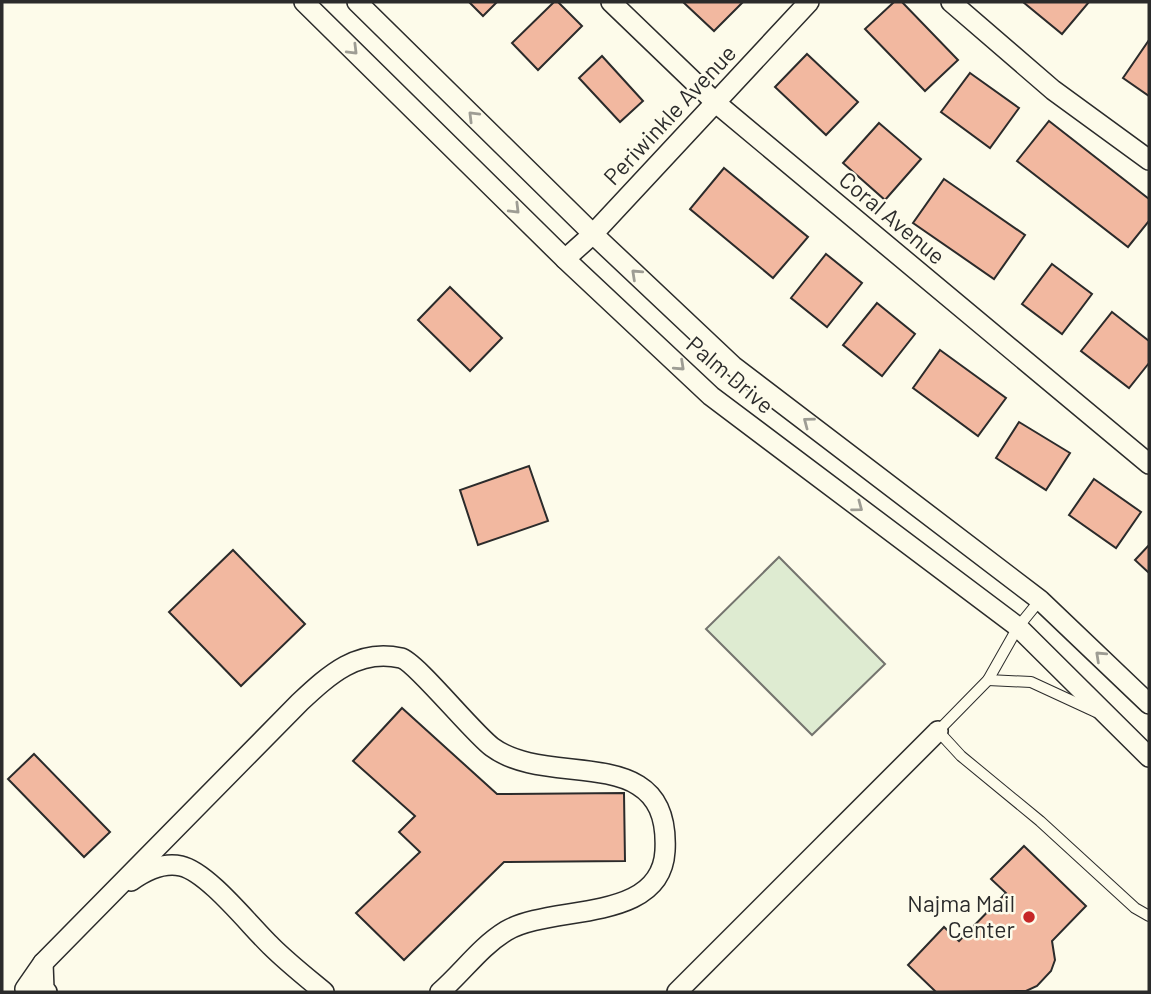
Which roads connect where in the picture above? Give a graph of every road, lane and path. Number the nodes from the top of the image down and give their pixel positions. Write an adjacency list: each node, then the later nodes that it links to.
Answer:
1 (304, 2): 9 (street, Palm Drive, one-way to 9)
2 (357, 2): 8 (street, Palm Drive, one-way to 2)
3 (611, 2): 6 (street, Coral Avenue)
4 (809, 2): 6 (street, Periwinkle Avenue)
5 (951, 2): 7 (street)
6 (716, 103): 8 (street, Periwinkle Avenue); 10 (street, Coral Avenue)
7 (1149, 160)
8 (593, 234): 9 (street, Periwinkle Avenue); 11 (street, Palm Drive, one-way to 8)
9 (565, 259): 12 (street, Palm Drive, one-way to 12)
10 (1149, 464)
11 (1040, 600): 12 (lane); 14 (street, Palm Drive, one-way to 11)
12 (1018, 627): 13 (lane); 15 (street, Palm Drive)
13 (988, 680): 15 (lane); 16 (lane)
14 (1149, 704)
15 (1110, 718): 17 (street, Palm Drive)
16 (938, 731): 19 (lane); 25 (street)
17 (1149, 757)
18 (104, 900): 20 (street); 23 (street); 24 (street)
19 (1149, 916)
20 (43, 962): 21 (street); 22 (street)
21 (26, 992)
22 (47, 992)
23 (324, 992)
24 (440, 992)
25 (677, 992)

